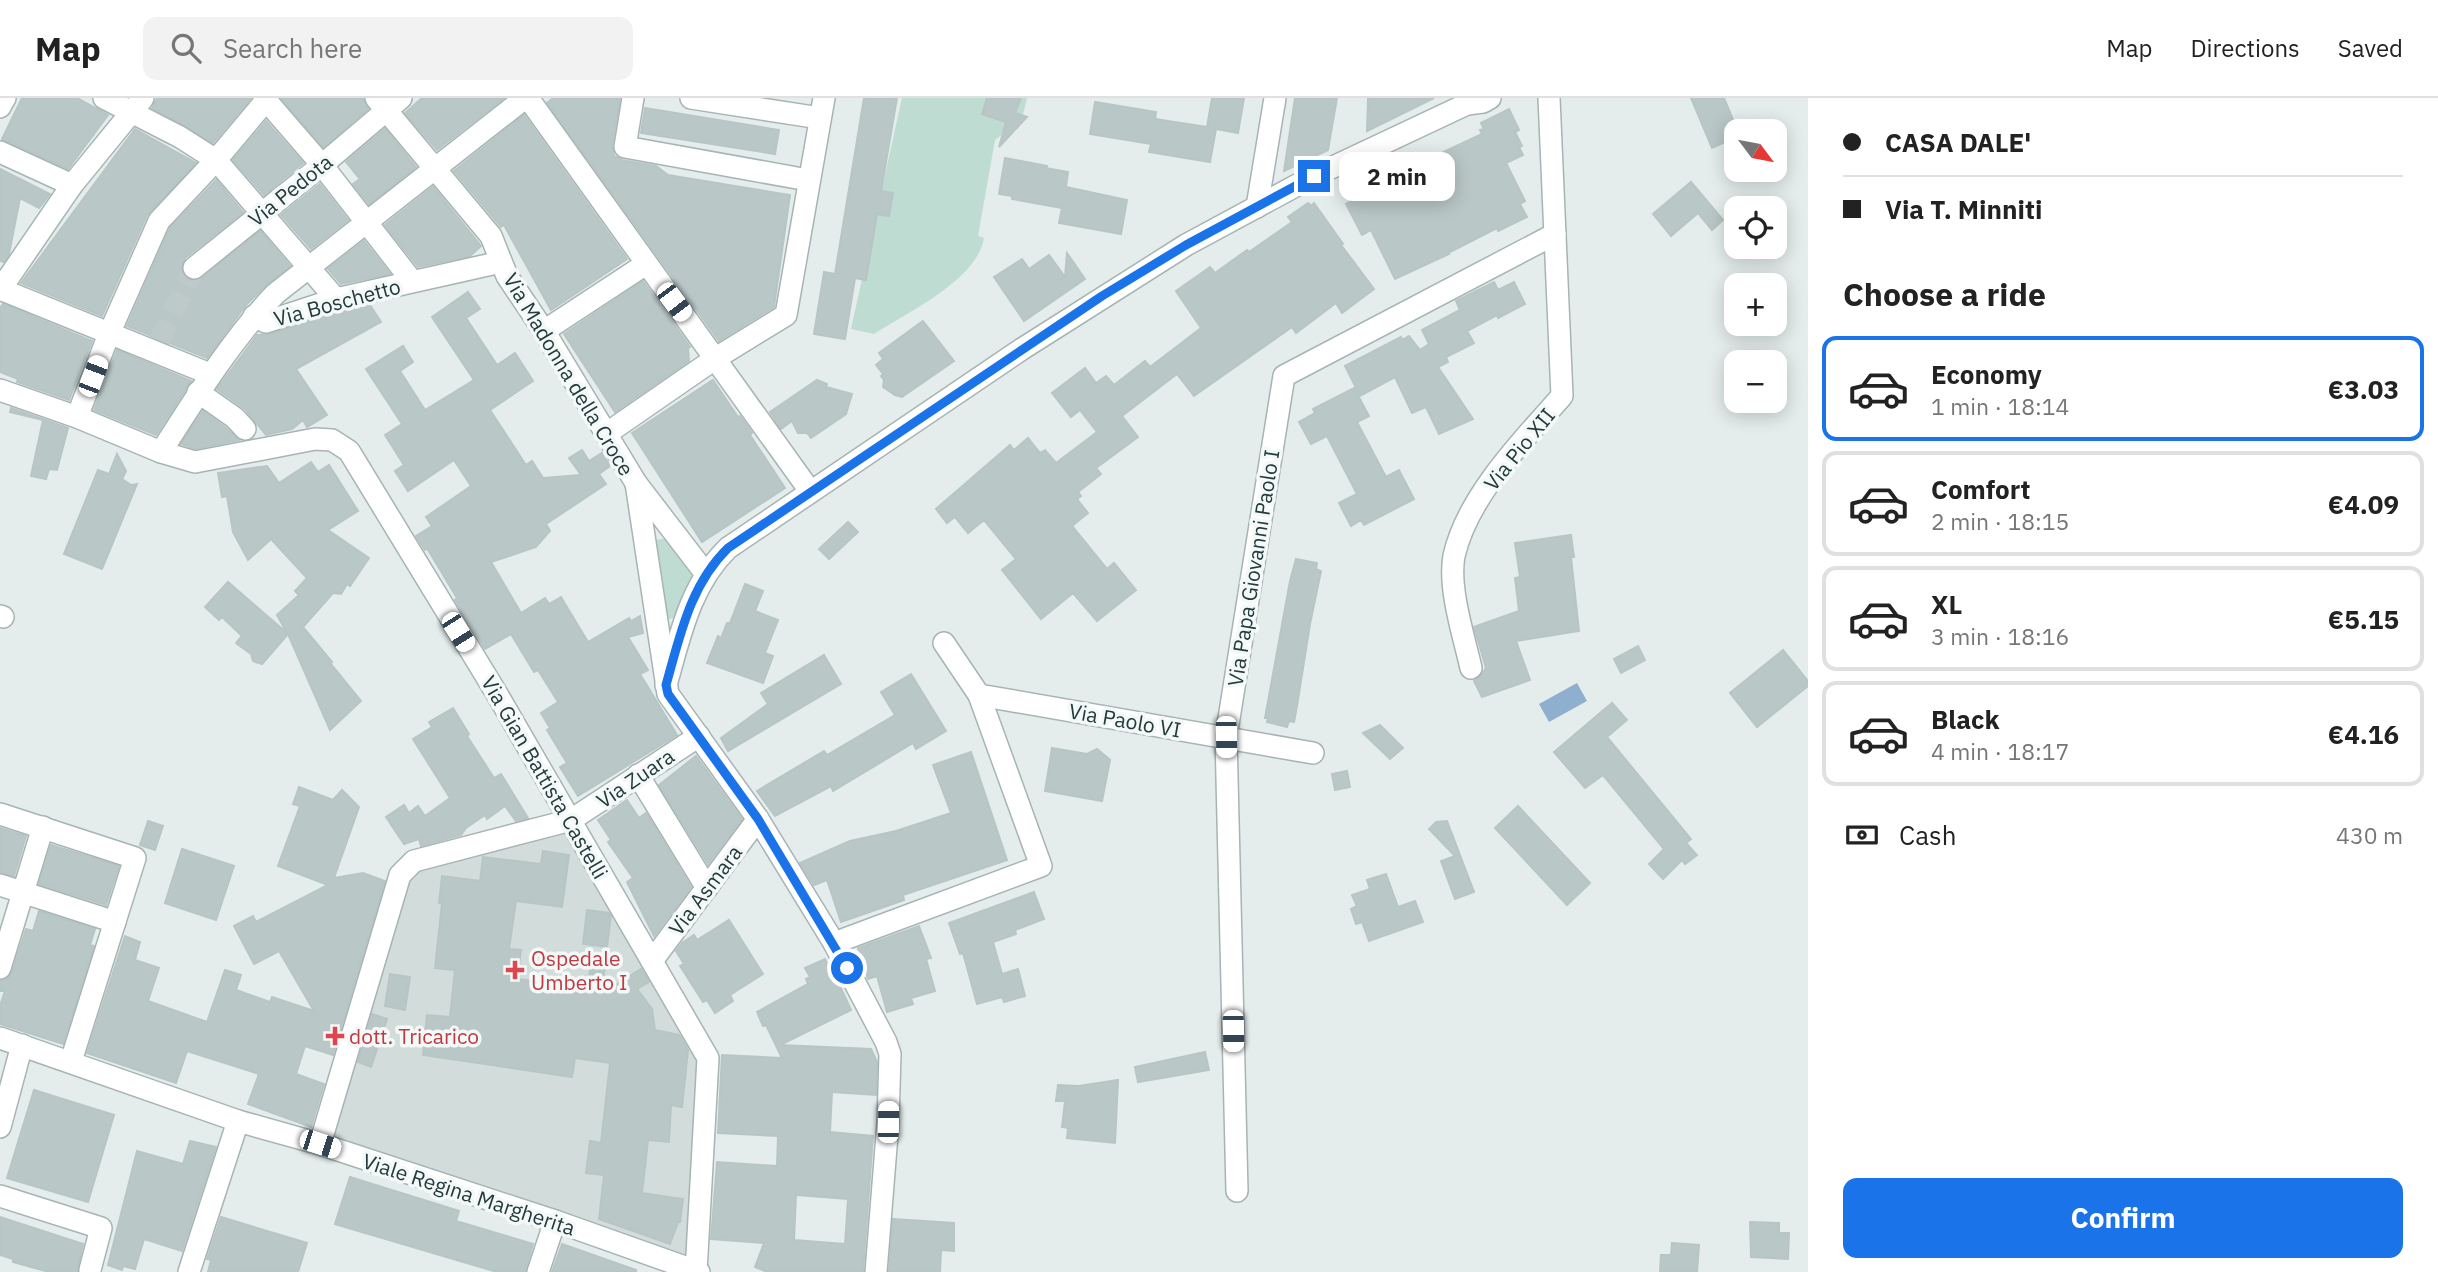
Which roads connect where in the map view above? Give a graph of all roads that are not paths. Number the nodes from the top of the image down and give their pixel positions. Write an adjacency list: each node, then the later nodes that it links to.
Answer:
1 (5, 98): 13 (street)
2 (104, 98): 12 (street)
3 (526, 98): 18 (street); 26 (street)
4 (632, 98): 19 (street)
5 (691, 98): 14 (street)
6 (1275, 98): 21 (street)
7 (1490, 98): 10 (street)
8 (1549, 98): 24 (street, Via Pio XII)
9 (266, 99): 16 (street); 17 (street)
10 (1469, 101): 21 (street)
11 (388, 102): 17 (street, Via Pedota); 18 (street, Via Madonna della Croce)
12 (137, 105): 16 (street); 20 (street)
13 (0, 107)
14 (822, 108): 19 (street)
15 (0, 152): 20 (street)
16 (216, 160): 22 (street); 34 (street)
17 (322, 165): 22 (street, Via Pedota); 23 (street)
18 (435, 170): 23 (street); 25 (street, Via Madonna della Croce)
19 (808, 180): 35 (street)
20 (72, 185): 30 (street)
21 (1257, 207): 43 (street)
22 (261, 213): 27 (street); 28 (street, Via Pedota)
23 (367, 222): 27 (street); 29 (street)
24 (1555, 234): 46 (street, Via Pio XII); 50 (street, Via Papa Giovanni Paolo I)
25 (501, 262): 29 (street, Via Boschetto); 33 (street, Via Madonna della Croce)
26 (646, 264): 33 (street); 35 (street)
27 (308, 266): 31 (street); 32 (street)
28 (194, 268)
29 (412, 281): 31 (street, Via Boschetto)
30 (0, 289): 34 (street)
31 (336, 299): 32 (street, Via Boschetto)
32 (254, 316): 36 (street, Via Boschetto)
33 (544, 331): 40 (street, Via Madonna della Croce)
34 (108, 334): 36 (street); 38 (street)
35 (716, 358): 40 (street); 43 (street)
36 (204, 383): 39 (street); 41 (street, Via Boschetto)
37 (0, 390): 38 (street, Via Gian Battista Castelli)
38 (77, 417): 41 (street, Via Gian Battista Castelli)
39 (245, 429)
40 (606, 434): 42 (street, Via Madonna della Croce)
41 (161, 452): 55 (street, Via Gian Battista Castelli)
42 (636, 484): 44 (street, Via Madonna della Croce); 47 (street, Via Madonna della Croce)
43 (810, 491): 44 (street)
44 (706, 574): 47 (street)
45 (944, 643): 48 (street)
46 (1471, 668)
47 (666, 685): 49 (street, Via Madonna della Croce)
48 (979, 695): 50 (street, Via Paolo VI); 61 (street)
49 (699, 736): 52 (street, Via Zuara); 54 (street, Via Madonna della Croce)
50 (1226, 737): 51 (street, Via Paolo VI); 70 (street, Via Papa Giovanni Paolo I)
51 (1313, 753)
52 (638, 775): 55 (street, Via Zuara); 58 (street)
53 (0, 814): 56 (street)
54 (758, 819): 58 (street, Via Asmara); 61 (street, Via Madonna della Croce)
55 (571, 820): 62 (street, Via Gian Battista Castelli); 69 (street, Via Zuara)
56 (43, 827): 59 (street); 60 (street)
57 (0, 885): 59 (street)
58 (707, 888): 62 (street, Via Asmara)
59 (23, 892): 60 (street); 63 (street)
60 (115, 922): 66 (street)
61 (834, 943): 77 (street, Via Madonna della Croce)
62 (652, 961): 76 (street, Via Gian Battista Castelli)
63 (0, 968)
64 (0, 1038): 65 (street, Viale Regina Margherita)
65 (22, 1045): 66 (street, Viale Regina Margherita); 68 (street)
66 (71, 1061): 67 (street, Viale Regina Margherita)
67 (238, 1121): 69 (street, Viale Regina Margherita); 74 (street)
68 (0, 1127)
69 (320, 1144): 72 (street, Viale Regina Margherita)
70 (1237, 1191)
71 (0, 1196): 73 (street)
72 (555, 1221): 75 (street); 76 (street, Viale Regina Margherita)
73 (90, 1270)
74 (189, 1272)
75 (538, 1272)
76 (697, 1272)
77 (876, 1272)

